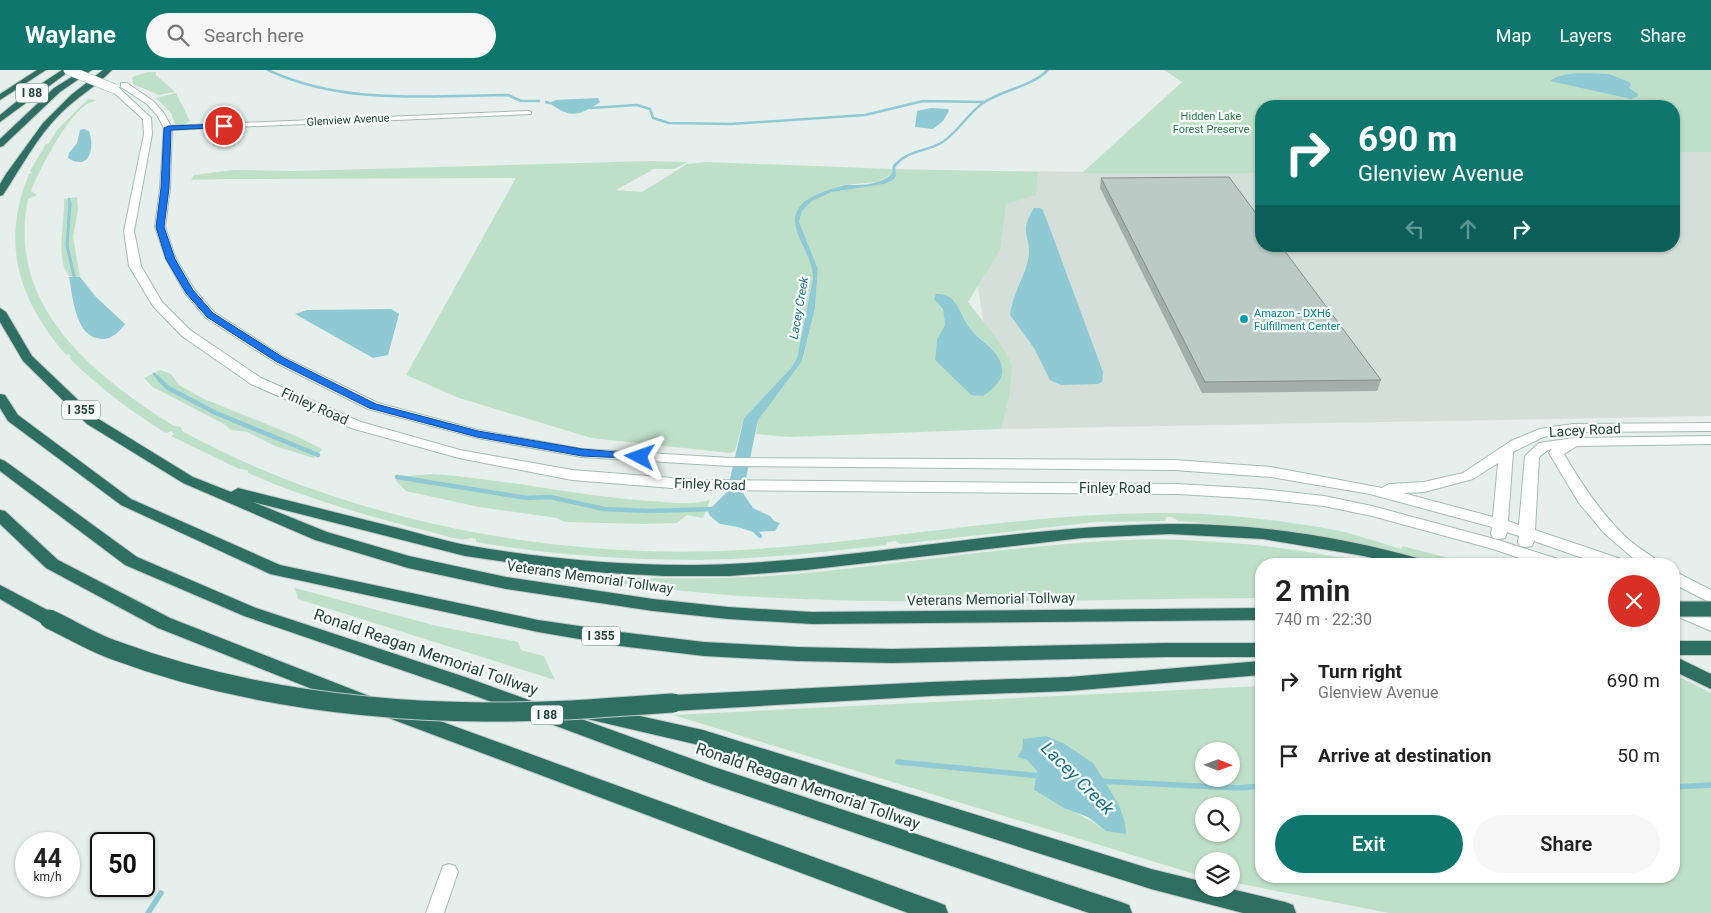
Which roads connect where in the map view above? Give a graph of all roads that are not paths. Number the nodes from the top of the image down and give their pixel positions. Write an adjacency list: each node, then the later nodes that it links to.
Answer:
1 (42, 70): 6 (highway, I 88)
2 (67, 70): 5 (main road, Finley Road, bridge); 8 (highway, I 88)
3 (87, 70): 5 (main road, Finley Road); 10 (highway)
4 (108, 70): 11 (highway)
5 (119, 87): 9 (main road, Finley Road); 24 (main road, Finley Road)
6 (0, 98)
7 (529, 113): 9 (street, Glenview Avenue)
8 (0, 119)
9 (168, 128): 20 (main road, Finley Road)
10 (0, 144)
11 (0, 193)
12 (0, 312): 19 (highway, Veterans Memorial Tollway / I 355)
13 (0, 398): 41 (highway, I 355)
14 (1711, 427): 17 (main road, Lacey Road)
15 (1711, 440): 16 (main road, Lacey Road)
16 (1574, 442): 23 (main road, Lacey Road); 29 (main road)
17 (1506, 451): 20 (main road, Lacey Road); 22 (main road)
18 (0, 464): 45 (highway, Ronald Reagan Memorial Tollway / I 88)
19 (188, 480): 26 (highway); 37 (highway, Veterans Memorial Tollway / I 355)
20 (1370, 489): 22 (main road, Finley Road)
21 (0, 515): 48 (highway)
22 (1500, 524): 23 (main road, Finley Road); 24 (main road)
23 (1527, 533): 25 (main road); 28 (main road, Finley Road)
24 (1498, 545): 25 (main road, Finley Road)
25 (1526, 554): 27 (main road, Finley Road)
26 (1395, 558)
27 (1538, 558)
28 (1600, 558)
29 (1643, 558)
30 (1680, 581): 33 (main road)
31 (1680, 587): 33 (main road)
32 (0, 590): 43 (highway, bridge)
33 (1711, 599)
34 (1680, 609): 35 (highway, bridge)
35 (1711, 609)
36 (1680, 612): 38 (main road)
37 (1255, 614)
38 (1711, 625)
39 (1680, 648): 40 (highway)
40 (1711, 648)
41 (1255, 650)
42 (1680, 666): 44 (highway)
43 (1255, 668)
44 (1711, 682)
45 (461, 683): 49 (highway, Ronald Reagan Memorial Tollway / I 88); 50 (highway)
46 (449, 872): 47 (street)
47 (435, 913)
48 (937, 913)
49 (1121, 913)
50 (1285, 913)

